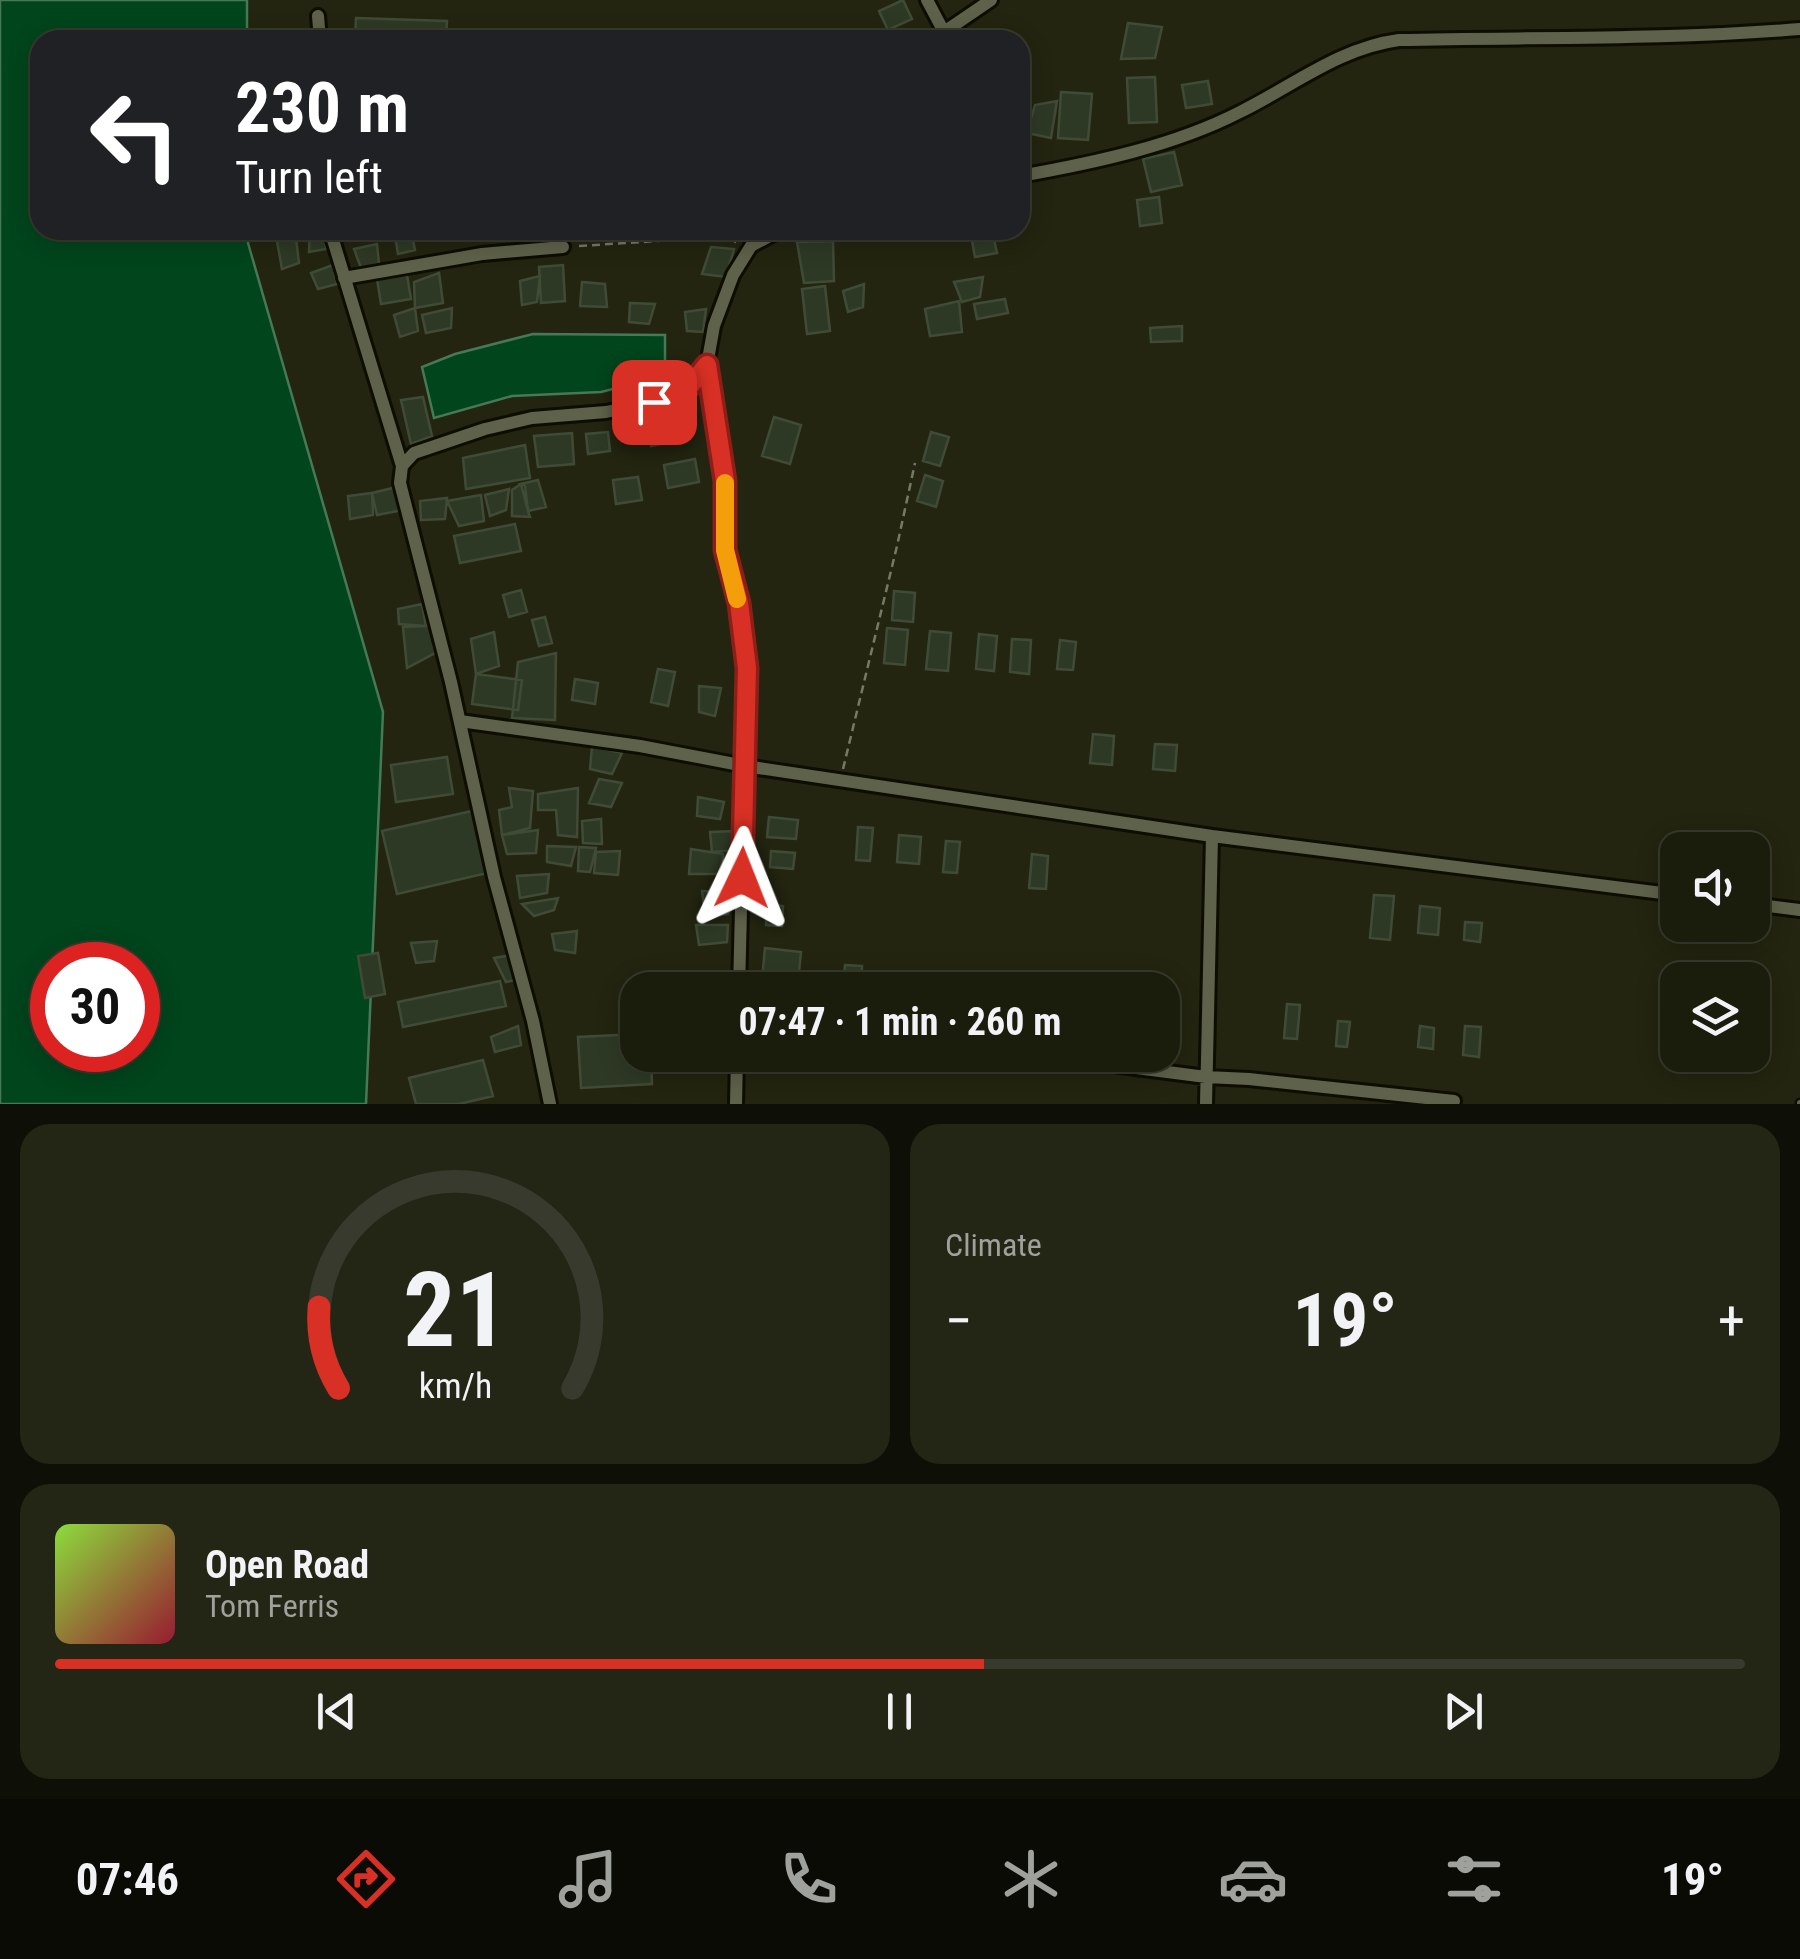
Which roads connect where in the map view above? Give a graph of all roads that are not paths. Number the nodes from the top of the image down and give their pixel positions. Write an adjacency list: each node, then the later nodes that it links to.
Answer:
1 (926, 0): 6 (street)
2 (991, 0): 7 (street)
3 (318, 16): 5 (street)
4 (1800, 28): 8 (street)
5 (319, 30)
6 (938, 30)
7 (949, 30)
8 (1030, 174)
9 (333, 240): 12 (street)
10 (762, 240): 13 (street)
11 (563, 247): 12 (street)
12 (344, 278): 14 (street)
13 (707, 365): 14 (street); 16 (street)
14 (402, 466): 15 (street)
15 (460, 721): 16 (street); 26 (street)
16 (745, 766): 17 (street); 21 (street)
17 (1212, 836): 18 (street); 24 (street)
18 (1660, 892)
19 (1770, 906): 20 (street)
20 (1800, 910)
21 (739, 972)
22 (737, 1072): 27 (street)
23 (1167, 1072): 24 (street)
24 (1206, 1077): 25 (street); 28 (street)
25 (1454, 1101)
26 (550, 1104)
27 (736, 1104)
28 (1206, 1104)

